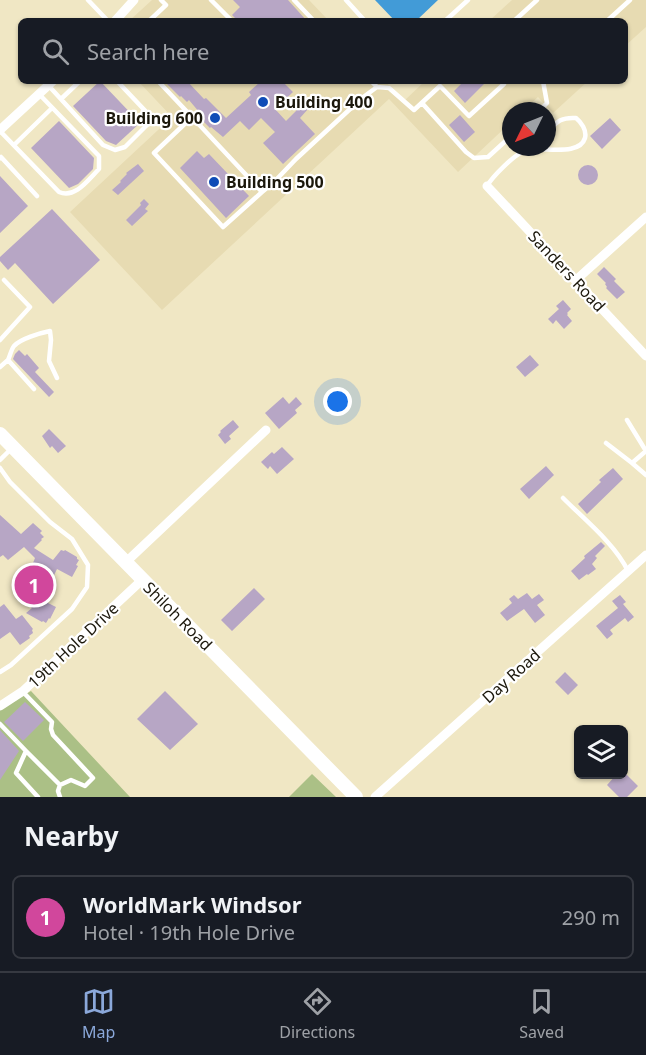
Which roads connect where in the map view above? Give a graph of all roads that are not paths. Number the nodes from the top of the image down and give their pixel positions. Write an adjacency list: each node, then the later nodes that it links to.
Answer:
1 (88, 0): 12 (lane)
2 (134, 0): 13 (street)
3 (161, 0): 11 (lane)
4 (173, 0): 11 (lane)
5 (212, 0): 15 (lane)
6 (294, 0): 16 (lane)
7 (346, 0): 17 (lane)
8 (468, 0): 18 (lane)
9 (537, 0): 19 (lane)
10 (630, 0): 20 (lane)
11 (166, 5): 14 (lane)
12 (105, 18)
13 (118, 18)
14 (153, 18)
15 (229, 18)
16 (311, 18)
17 (362, 18)
18 (448, 18)
19 (517, 18)
20 (610, 18)
21 (49, 84): 32 (street)
22 (51, 84): 33 (lane)
23 (77, 84): 33 (lane)
24 (120, 84): 40 (lane)
25 (161, 84): 37 (lane)
26 (374, 84): 31 (lane)
27 (442, 84): 30 (lane)
28 (504, 84): 30 (lane)
29 (544, 84): 34 (lane)
30 (440, 86): 35 (lane)
31 (377, 87): 35 (lane); 48 (lane)
32 (39, 94): 36 (lane); 39 (street)
33 (61, 99): 40 (lane)
34 (547, 102)
35 (422, 103): 41 (lane)
36 (52, 108): 42 (lane); 43 (lane)
37 (192, 117): 48 (lane); 48 (lane)
38 (556, 123): 44 (lane)
39 (0, 131): 43 (lane)
40 (97, 139): 42 (lane)
41 (502, 144)
42 (89, 145): 43 (lane)
43 (14, 146)
44 (556, 149)
45 (517, 156): 47 (lane)
46 (0, 157): 49 (lane)
47 (487, 186): 52 (street, Sanders Road)
48 (262, 192)
49 (37, 196)
50 (646, 217): 52 (street)
51 (4, 280): 53 (lane)
52 (576, 280): 54 (street, Sanders Road)
53 (0, 340)
54 (646, 356)
55 (8, 360): 56 (lane); 57 (lane); 58 (lane)
56 (0, 367)
57 (57, 378)
58 (34, 389)
59 (627, 420): 64 (lane)
60 (266, 430): 71 (street)
61 (0, 434): 63 (main road, Shiloh Road)
62 (606, 443): 66 (lane)
63 (13, 447): 65 (lane); 71 (main road, Shiloh Road)
64 (646, 451): 66 (lane)
65 (0, 460)
66 (632, 463): 68 (lane)
67 (0, 468): 74 (lane)
68 (646, 474)
69 (563, 498): 72 (lane)
70 (646, 555): 72 (street, Day Road)
71 (125, 563): 73 (main road, Shiloh Road)
72 (628, 571): 83 (street, Day Road)
73 (142, 580): 75 (street, 19th Hole Drive); 82 (main road, Shiloh Road)
74 (0, 672)
75 (23, 691): 76 (street, 19th Hole Drive); 79 (lane)
76 (0, 706)
77 (0, 724): 78 (lane)
78 (26, 752): 79 (lane); 80 (lane)
79 (60, 785): 81 (lane)
80 (38, 797)
81 (60, 797)
82 (356, 797)
83 (375, 797)

